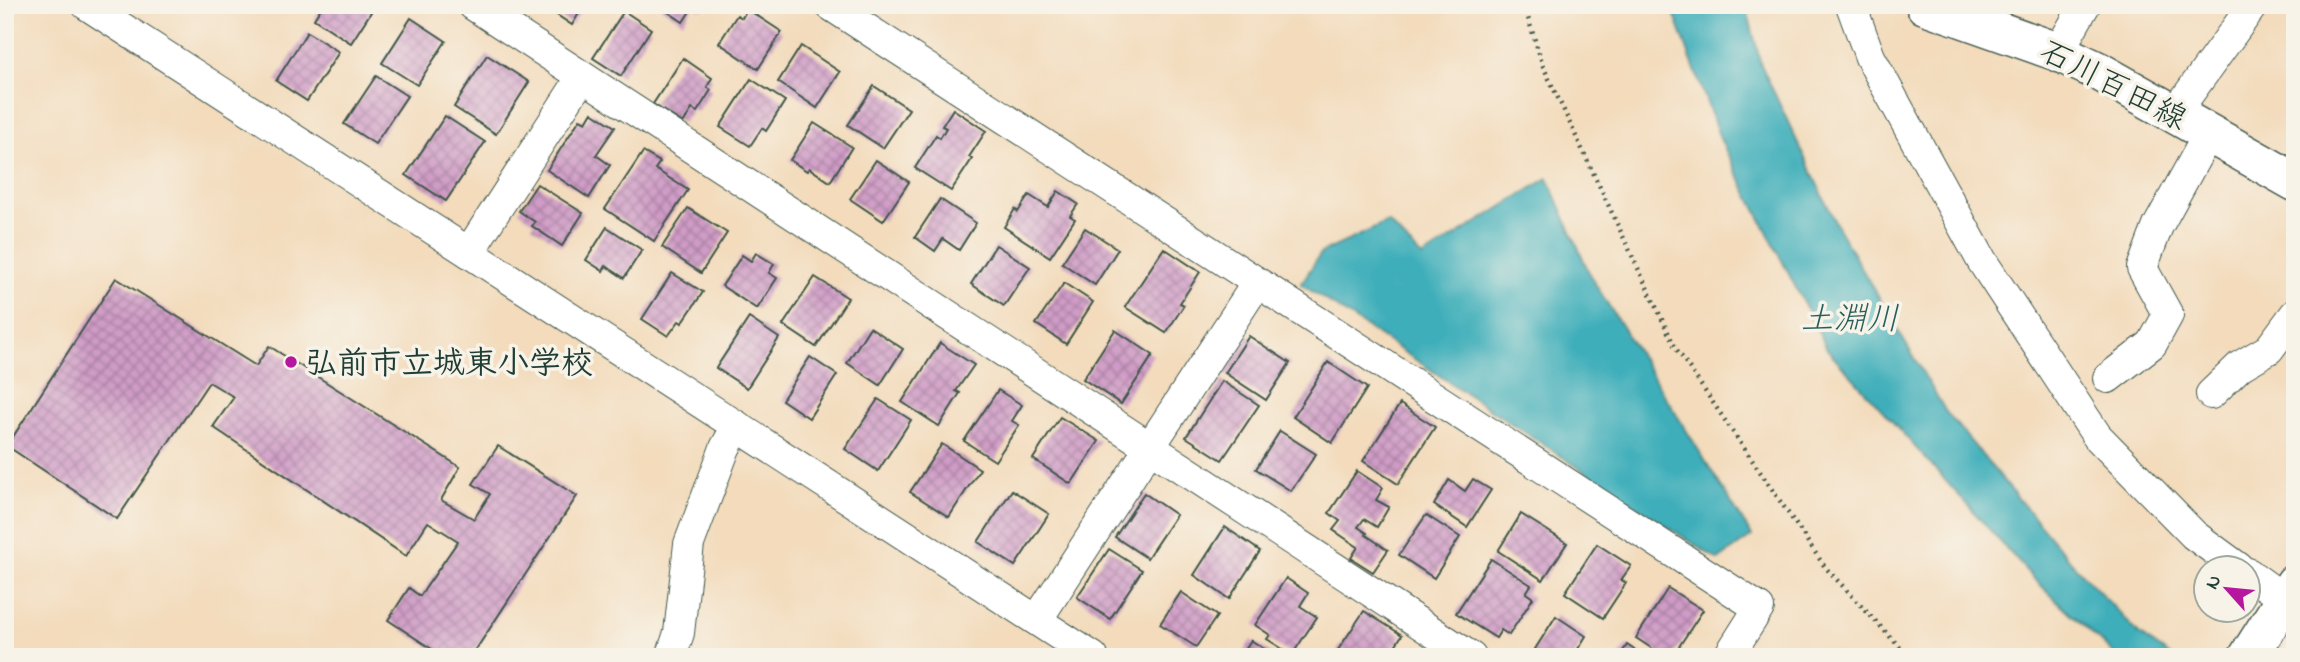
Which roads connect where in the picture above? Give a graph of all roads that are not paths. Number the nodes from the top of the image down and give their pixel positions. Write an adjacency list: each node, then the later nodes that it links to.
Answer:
1 (87, 5): 13 (street)
2 (473, 5): 9 (street)
3 (830, 5): 14 (street)
4 (1852, 5): 20 (street)
5 (1925, 5): 8 (main road, 石川百田線)
6 (2085, 5): 8 (street)
7 (2253, 5): 10 (street)
8 (2058, 52): 10 (main road, 石川百田線)
9 (582, 77): 13 (street); 19 (street)
10 (2175, 113): 11 (main road, 石川百田線)
11 (2209, 132): 12 (main road, 石川百田線); 16 (street)
12 (2295, 182)
13 (469, 252): 18 (street)
14 (1257, 283): 19 (street); 27 (street)
15 (2295, 314): 17 (street)
16 (2108, 378)
17 (2211, 394)
18 (737, 426): 23 (street); 24 (street)
19 (1150, 447): 23 (street); 26 (street)
20 (2220, 554)
21 (2262, 593): 22 (street)
22 (2278, 615)
23 (1037, 620): 25 (street)
24 (671, 657)
25 (1093, 657)
26 (1471, 657)
27 (1728, 657)

